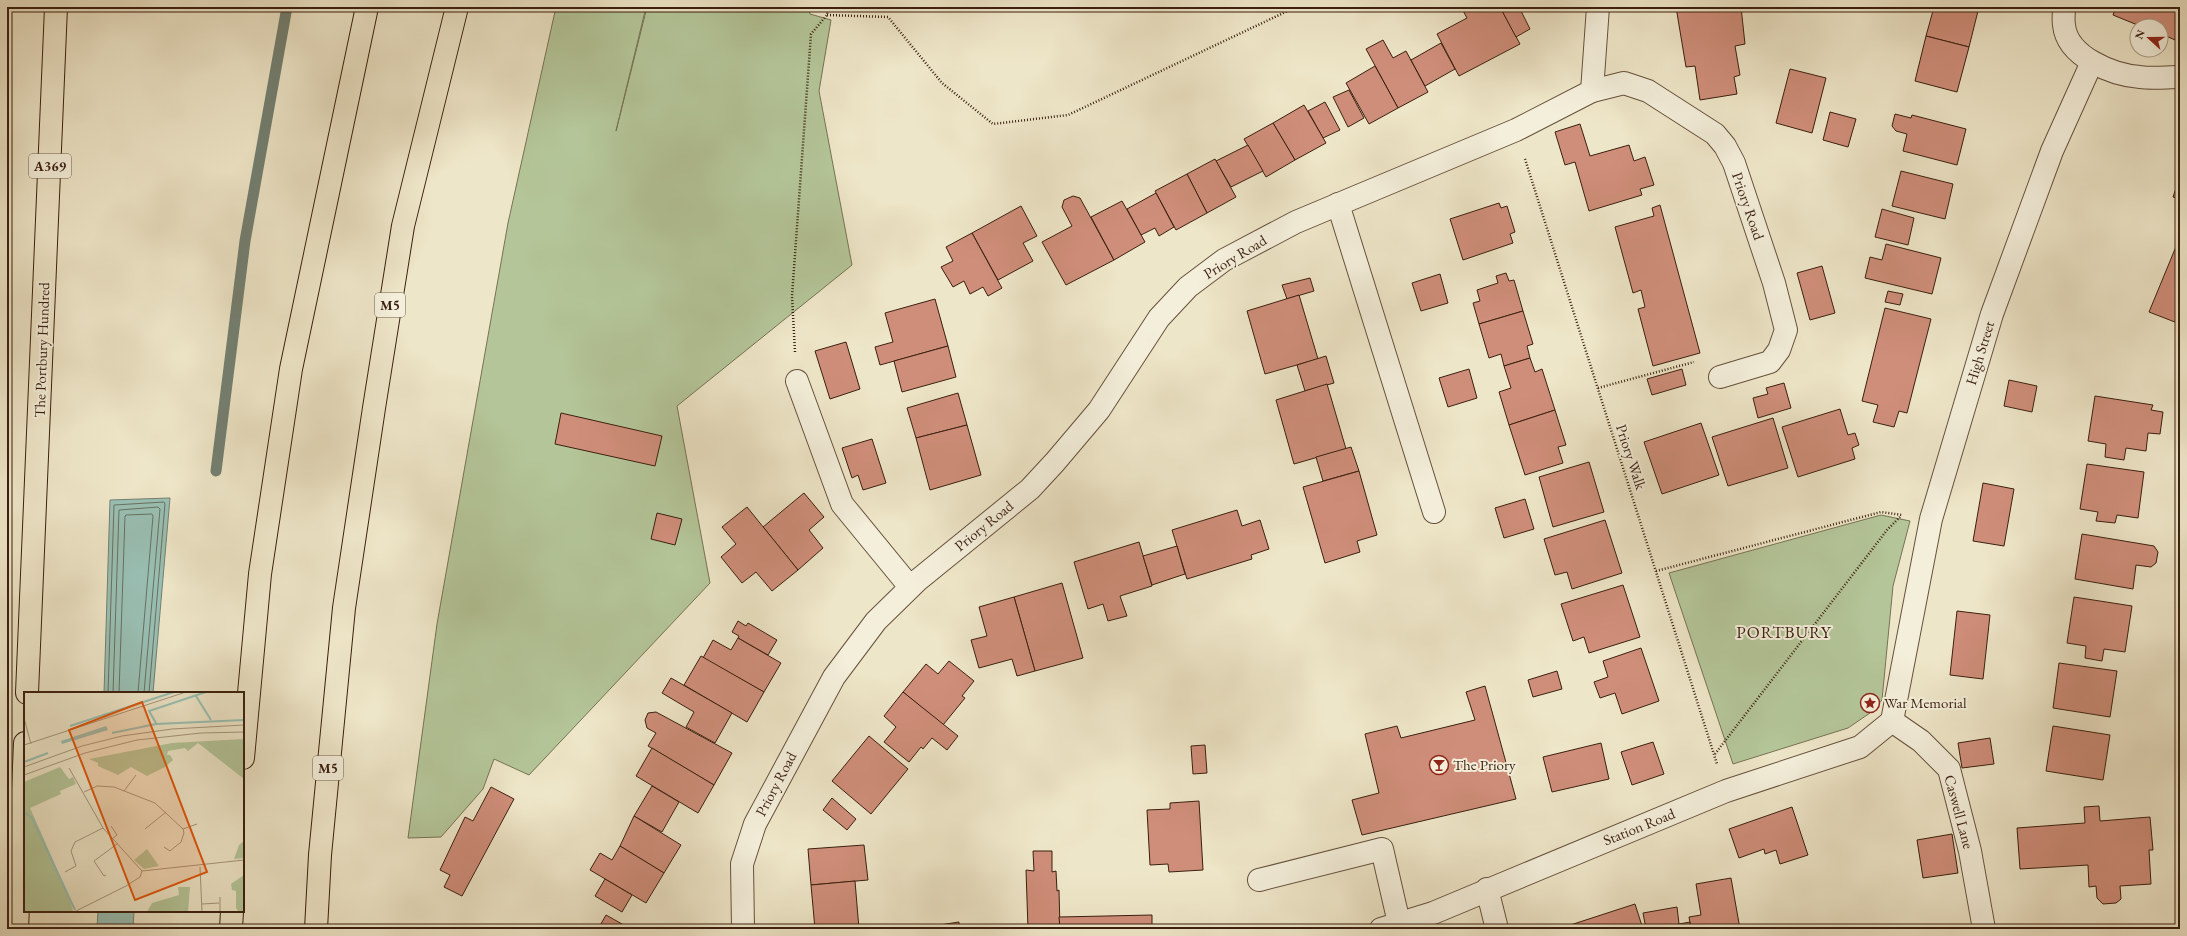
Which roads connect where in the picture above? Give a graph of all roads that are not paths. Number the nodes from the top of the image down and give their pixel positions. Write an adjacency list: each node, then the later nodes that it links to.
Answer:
1 (56, 7): 14 (main road, The Portbury Hundred / A369)
2 (367, 7): 16 (main road)
3 (457, 7): 24 (main road, M5)
4 (1598, 7): 8 (street)
5 (2064, 7): 6 (street)
6 (2092, 62): 7 (street); 15 (street, High Street)
7 (2180, 77)
8 (1592, 91): 9 (street, Priory Road); 10 (street, Priory Road)
9 (1338, 204): 12 (street); 13 (street, Priory Road)
10 (1720, 377)
11 (796, 381): 13 (street)
12 (1434, 512)
13 (910, 587): 25 (street, Priory Road)
14 (27, 692)
15 (1892, 721): 19 (street, Station Road); 27 (street, Caswell Lane)
16 (244, 747)
17 (24, 766): 22 (main road)
18 (1259, 880): 21 (street)
19 (1487, 889): 21 (street, Station Road); 26 (street)
20 (232, 912): 23 (main road)
21 (1390, 926)
22 (17, 929)
23 (231, 929)
24 (316, 929)
25 (742, 929)
26 (1497, 929)
27 (1984, 929)

